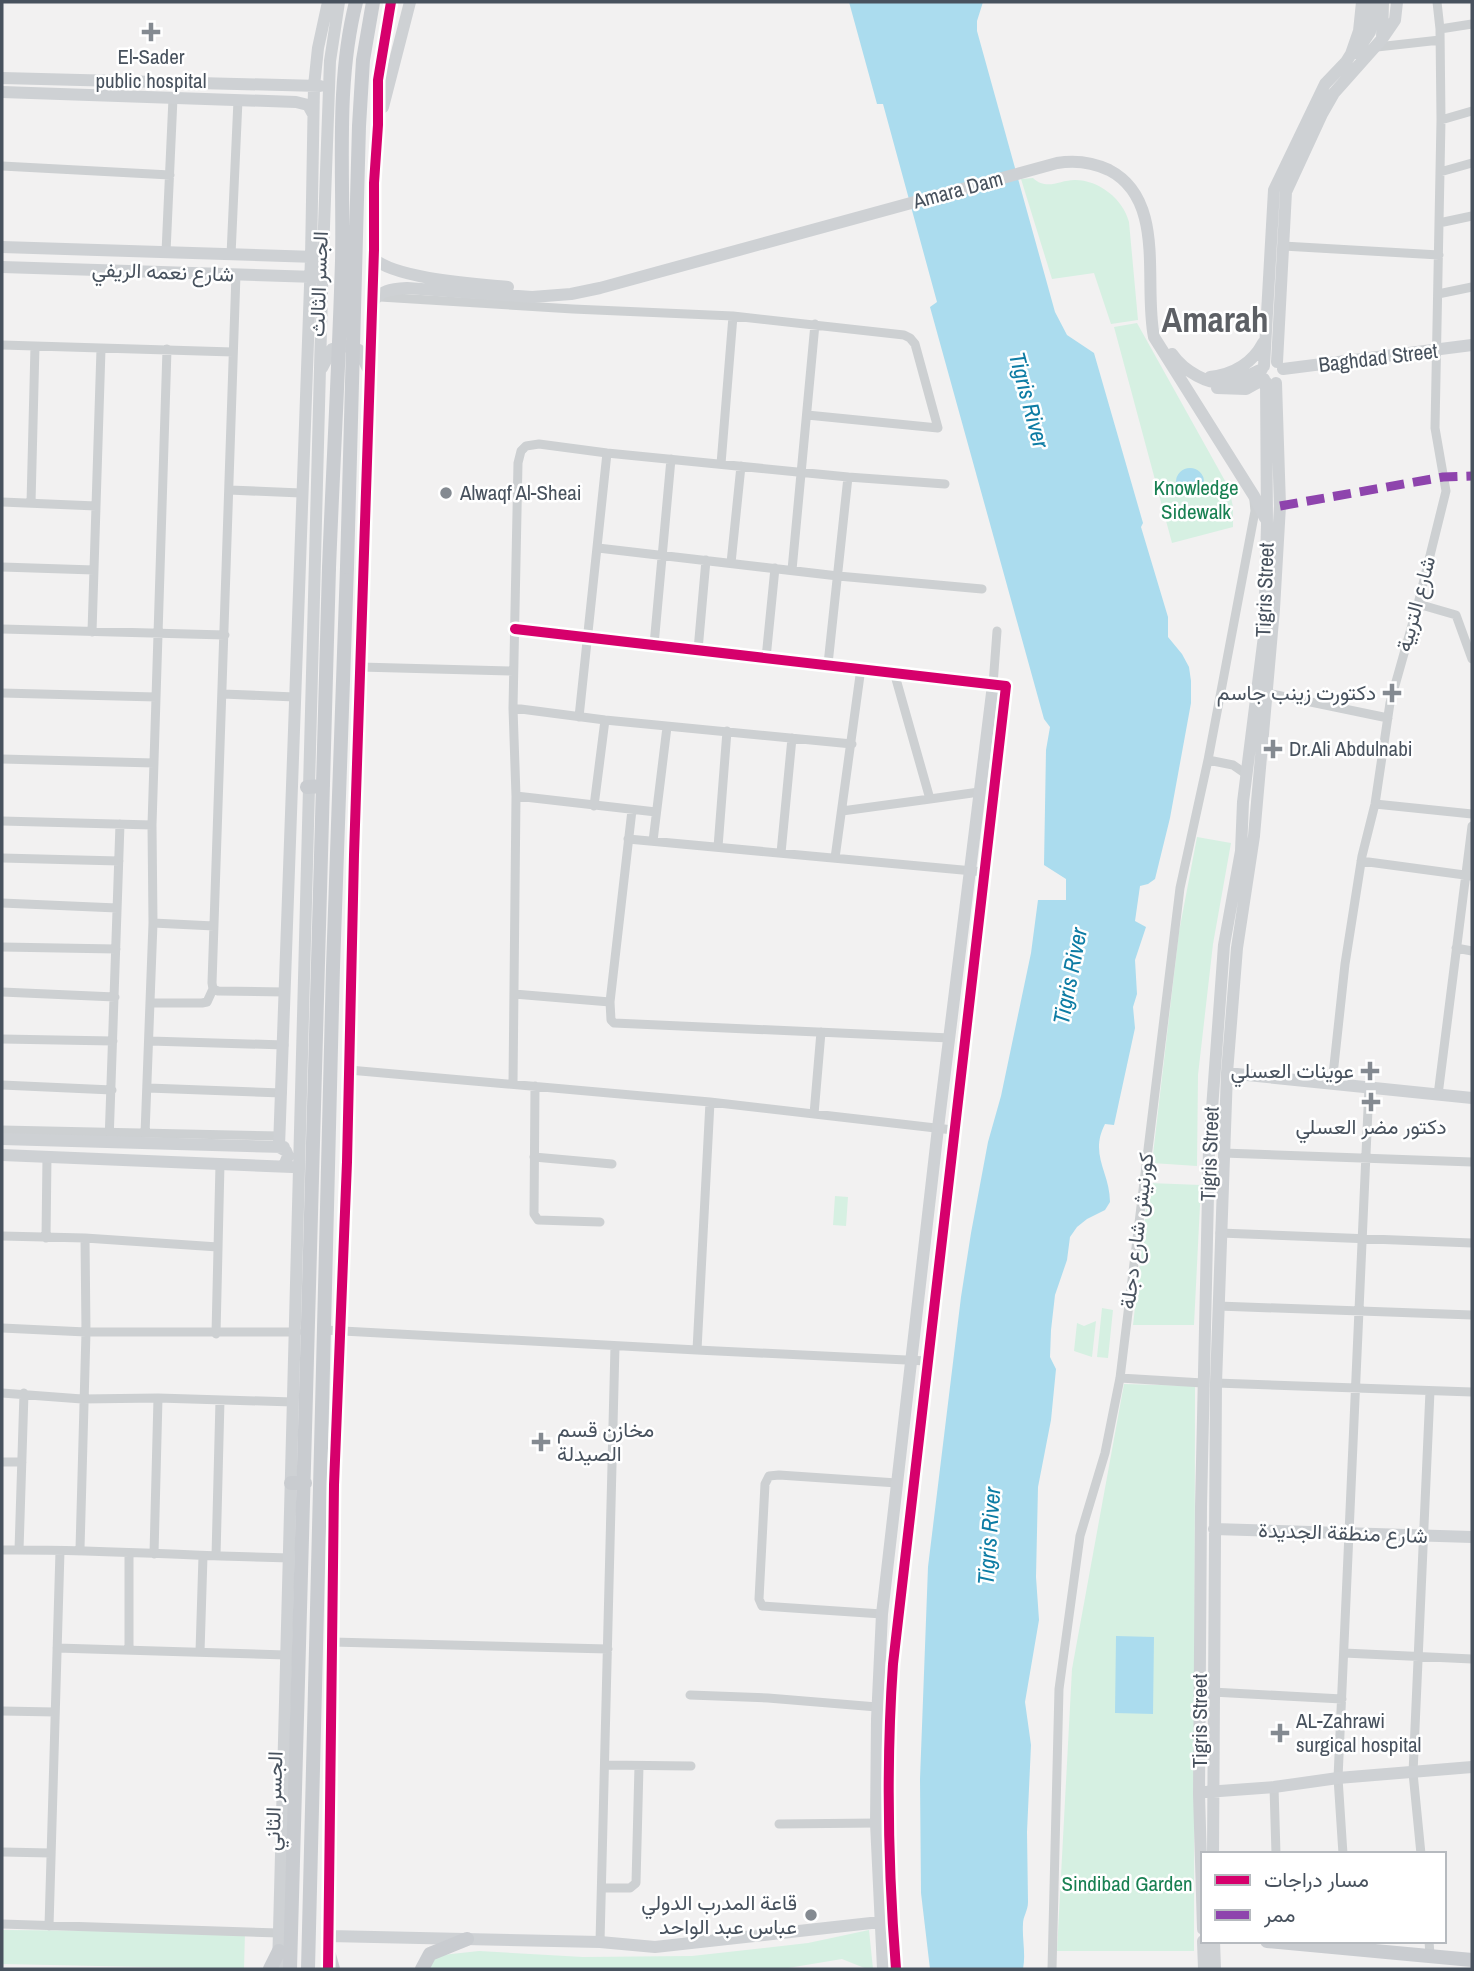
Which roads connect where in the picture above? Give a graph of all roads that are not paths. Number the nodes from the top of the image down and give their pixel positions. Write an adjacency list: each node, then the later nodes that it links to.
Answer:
1 (328, 2): 17 (street)
2 (339, 2): 14 (street)
3 (356, 2): 131 (main road, الجسر الثالث, bridge)
4 (373, 2): 133 (main road, الجسر الثالث, bridge)
5 (391, 2): 25 (street)
6 (410, 2): 25 (street)
7 (1398, 2): 13 (street)
8 (1437, 2): 11 (street, شارع التربية)
9 (1373, 6): 13 (street, Tigris Street); 54 (street, Tigris Street)
10 (1472, 24): 11 (street)
11 (1440, 29): 12 (street, شارع التربية)
12 (1440, 40): 13 (street); 24 (street, شارع التربية)
13 (1380, 43): 36 (street)
14 (329, 71): 17 (street); 26 (street)
15 (3, 78): 16 (street); 18 (street)
16 (295, 85): 17 (street); 21 (street)
17 (314, 86): 23 (street)
18 (3, 92): 19 (street)
19 (173, 97): 20 (street); 30 (street)
20 (238, 100): 21 (street); 40 (street)
21 (296, 102): 23 (street)
22 (1472, 111): 24 (street)
23 (313, 114): 26 (street)
24 (1441, 120): 29 (street, شارع التربية)
25 (378, 125): 32 (street)
26 (320, 154): 31 (street); 39 (street)
27 (1472, 163): 29 (street)
28 (2, 166): 30 (street)
29 (1440, 172): 34 (street, شارع التربية)
30 (170, 175): 38 (street)
31 (325, 179): 32 (street); 39 (street)
32 (374, 183): 35 (street)
33 (1472, 216): 34 (street)
34 (1439, 223): 41 (street, شارع التربية)
35 (374, 242): 39 (street); 42 (street)
36 (1283, 246): 41 (street); 63 (street)
37 (2, 247): 38 (street, شارع نعمه الريفي)
38 (166, 253): 40 (street, شارع نعمه الريفي)
39 (319, 254): 40 (street, شارع نعمه الريفي); 45 (street); 46 (street)
40 (231, 255)
41 (1439, 256): 49 (street, شارع التربية)
42 (373, 258): 47 (street); 51 (street)
43 (2, 267): 44 (street, شارع نعمه الريفي)
44 (236, 274): 45 (street, شارع نعمه الريفي); 61 (street)
45 (309, 276): 46 (street, شارع نعمه الريفي); 77 (street)
46 (322, 283): 50 (street)
47 (601, 285): 51 (street); 62 (street, Amara Dam)
48 (1472, 287): 49 (street)
49 (1438, 295): 60 (street, شارع التربية)
50 (322, 305): 51 (street); 66 (street)
51 (372, 305): 52 (street); 67 (street)
52 (733, 316): 53 (street); 71 (street)
53 (815, 324): 68 (street); 68 (street)
54 (1265, 340): 64 (street, Tigris Street); 65 (street)
55 (2, 345): 57 (street)
56 (1472, 345): 60 (street, Baghdad Street)
57 (35, 346): 58 (street); 80 (street)
58 (100, 349): 59 (street); 81 (street)
59 (167, 349): 61 (street); 98 (street)
60 (1437, 351): 63 (street, Baghdad Street); 93 (street, شارع التربية)
61 (233, 352): 76 (street)
62 (1174, 363): 64 (street); 65 (street); 78 (street, Amara Dam)
63 (1280, 366): 64 (street, Baghdad Street); 64 (street)
64 (1266, 376): 65 (street); 82 (street, Tigris Street); 115 (street, Tigris Street)
65 (1203, 378)
66 (320, 382): 67 (street); 105 (street)
67 (368, 382): 109 (street)
68 (807, 415): 73 (street)
69 (607, 453): 70 (street); 83 (street); 95 (street)
70 (671, 459): 71 (street); 84 (street)
71 (721, 464): 72 (street)
72 (741, 467): 73 (street); 86 (street)
73 (801, 473): 74 (street); 90 (street)
74 (848, 477): 75 (street); 91 (street)
75 (945, 484)
76 (229, 490): 77 (street); 99 (street)
77 (301, 493): 104 (street)
78 (1254, 496): 82 (street, Amara Dam); 128 (street, كورنيش شارع دجلة)
79 (2, 502): 80 (street)
80 (30, 503): 81 (street)
81 (96, 506): 89 (street)
82 (1267, 525): 130 (street, Tigris Street)
83 (598, 548): 84 (street); 100 (street)
84 (664, 555): 85 (street); 102 (street)
85 (706, 560): 86 (street); 103 (street)
86 (731, 563): 88 (street)
87 (2, 567): 89 (street)
88 (775, 568): 90 (street); 106 (street)
89 (94, 570): 97 (street)
90 (792, 570): 91 (street)
91 (838, 576): 92 (street); 108 (street)
92 (982, 589)
93 (1418, 604): 101 (street); 121 (street, شارع التربية)
94 (2, 629): 97 (street)
95 (515, 629): 100 (street); 111 (street)
96 (998, 631): 113 (street)
97 (92, 632): 98 (street)
98 (158, 633): 99 (street); 117 (street)
99 (225, 635): 116 (street)
100 (587, 638): 102 (street); 120 (street)
101 (1469, 641): 107 (street)
102 (654, 645): 103 (street)
103 (698, 650): 106 (street)
104 (296, 657): 105 (street); 118 (street)
105 (311, 657): 132 (street)
106 (766, 657): 108 (street)
107 (1472, 659)
108 (828, 664): 110 (street)
109 (360, 667): 111 (street); 134 (street)
110 (861, 668): 112 (street); 126 (street)
111 (513, 671): 119 (street)
112 (894, 672): 113 (street); 137 (street)
113 (1000, 685): 135 (street); 157 (street)
114 (2, 693): 117 (street)
115 (1267, 693): 121 (street); 181 (street, Tigris Street)
116 (223, 694): 118 (street); 162 (street)
117 (156, 697): 129 (street)
118 (295, 697): 169 (street)
119 (513, 708): 120 (street); 136 (street)
120 (579, 717): 122 (street)
121 (1388, 718): 138 (street, شارع التربية)
122 (605, 720): 123 (street); 139 (street)
123 (667, 727): 124 (street); 142 (street)
124 (727, 731): 125 (street); 150 (street)
125 (792, 738): 126 (street); 151 (street)
126 (852, 744): 141 (street)
127 (2, 759): 129 (street)
128 (1208, 760): 130 (street); 235 (street, كورنيش شارع دجلة)
129 (154, 763): 146 (street)
130 (1246, 774): 236 (street, Tigris Street)
131 (323, 786): 132 (main road); 226 (main road, الجسر الثالث)
132 (307, 787): 200 (street)
133 (341, 787): 134 (main road); 226 (main road, الجسر الثالث)
134 (357, 788): 180 (street)
135 (979, 792): 137 (street); 156 (street)
136 (516, 796): 139 (street); 170 (street)
137 (930, 799): 141 (street)
138 (1375, 804): 143 (street); 155 (street, شارع التربية)
139 (594, 806): 140 (street)
140 (632, 810): 142 (street); 148 (street)
141 (842, 811): 153 (street)
142 (656, 812): 149 (street)
143 (1472, 814)
144 (2, 821): 145 (street)
145 (120, 824): 146 (street); 154 (street)
146 (152, 825): 161 (street)
147 (1472, 826): 158 (street)
148 (628, 839): 149 (street); 172 (street)
149 (653, 841): 150 (street)
150 (718, 847): 151 (street)
151 (782, 853): 153 (street)
152 (2, 858): 154 (street)
153 (835, 858): 156 (street)
154 (119, 861): 160 (street)
155 (1361, 861): 158 (street); 183 (street, شارع التربية)
156 (970, 870): 157 (street); 175 (street)
157 (984, 872): 196 (street)
158 (1469, 875): 164 (street)
159 (2, 903): 160 (street)
160 (117, 908): 165 (street)
161 (153, 923): 162 (street); 173 (street)
162 (214, 926): 167 (street)
163 (2, 947): 165 (street)
164 (1456, 948): 166 (street); 190 (street)
165 (116, 949): 171 (street)
166 (1472, 951)
167 (213, 989): 169 (street); 173 (street)
168 (2, 992): 171 (street)
169 (285, 992): 179 (street)
170 (514, 994): 172 (street); 182 (street)
171 (115, 997): 177 (street)
172 (610, 1002): 174 (street)
173 (151, 1003): 178 (street)
174 (821, 1032): 175 (street); 193 (street)
175 (950, 1038): 194 (street)
176 (2, 1039): 177 (street)
177 (113, 1041): 188 (street)
178 (150, 1041): 179 (street); 187 (street)
179 (284, 1045): 189 (street)
180 (349, 1070): 182 (street); 227 (street)
181 (1227, 1073): 183 (street); 202 (street, Tigris Street)
182 (513, 1084): 185 (street)
183 (1332, 1084): 186 (street)
184 (2, 1085): 188 (street)
185 (535, 1086): 192 (street); 205 (street)
186 (1369, 1087): 190 (street); 206 (street)
187 (148, 1088): 189 (street); 197 (street)
188 (112, 1090): 198 (street)
189 (282, 1093): 201 (street)
190 (1438, 1095): 191 (street)
191 (1472, 1098)
192 (709, 1102): 193 (street); 232 (street)
193 (814, 1114): 194 (street)
194 (938, 1128): 196 (street); 220 (street)
195 (2, 1130): 198 (street)
196 (953, 1130): 221 (street)
197 (145, 1134): 198 (street); 201 (street)
198 (109, 1138): 199 (street); 201 (street)
199 (2, 1139)
200 (299, 1139): 201 (street); 211 (street)
201 (279, 1141): 210 (street)
202 (1223, 1153): 206 (street); 213 (street, Tigris Street)
203 (2, 1155): 204 (street)
204 (47, 1156): 208 (street); 215 (street)
205 (534, 1157): 209 (street); 212 (street)
206 (1367, 1157): 207 (street); 217 (street)
207 (1472, 1162)
208 (220, 1164): 210 (street); 219 (street)
209 (612, 1164)
210 (284, 1167): 211 (street)
211 (299, 1167): 229 (street)
212 (600, 1222)
213 (1220, 1233): 217 (street); 222 (street, Tigris Street)
214 (2, 1236): 215 (street)
215 (46, 1238): 216 (street)
216 (85, 1238): 219 (street); 228 (street)
217 (1363, 1238): 218 (street); 223 (street)
218 (1472, 1243)
219 (218, 1247): 230 (street)
220 (921, 1279): 221 (street); 233 (street)
221 (936, 1280): 234 (street)
222 (1218, 1306): 223 (street); 236 (street, Tigris Street)
223 (1359, 1310): 224 (street); 237 (street)
224 (1472, 1315)
225 (2, 1328): 228 (street)
226 (317, 1331): 227 (street); 229 (street); 248 (main road, الجسر الثاني); 250 (main road, الجسر الثاني)
227 (339, 1331): 231 (street); 250 (street)
228 (86, 1332): 230 (street); 243 (street)
229 (294, 1332): 230 (street); 245 (street)
230 (216, 1334)
231 (615, 1346): 232 (street); 267 (street)
232 (697, 1350): 233 (street)
233 (912, 1360): 234 (street); 249 (street)
234 (927, 1361): 320 (street)
235 (1120, 1378): 236 (street); 313 (street, كورنيش شارع دجلة)
236 (1209, 1383): 237 (street); 251 (street, Tigris Street); 287 (street, Tigris Street)
237 (1356, 1388): 238 (street); 252 (street)
238 (1430, 1391): 239 (street); 253 (street)
239 (1472, 1392)
240 (2, 1393): 241 (street)
241 (24, 1393): 243 (street); 247 (street)
242 (158, 1398): 243 (street); 244 (street); 260 (street)
243 (82, 1399): 255 (street)
244 (220, 1400): 245 (street); 262 (street)
245 (293, 1402): 248 (street)
246 (2, 1462): 247 (street)
247 (22, 1462): 257 (street)
248 (298, 1483): 263 (street); 316 (main road, الجسر الثاني)
249 (897, 1483): 264 (street); 264 (street)
250 (328, 1485): 265 (street); 317 (main road, الجسر الثاني)
251 (1214, 1529): 252 (street, شارع منطقة الجديدة); 274 (street, Tigris Street)
252 (1350, 1533): 253 (street, شارع منطقة الجديدة); 270 (street)
253 (1425, 1536): 254 (street, شارع منطقة الجديدة); 272 (street)
254 (1472, 1537)
255 (80, 1549): 258 (street); 259 (street)
256 (2, 1550): 257 (street)
257 (19, 1550): 258 (street)
258 (60, 1551): 266 (street)
259 (129, 1554): 260 (street); 268 (street)
260 (154, 1554): 261 (street)
261 (203, 1556): 262 (street); 269 (street)
262 (216, 1556): 263 (street)
263 (289, 1558): 271 (street)
264 (882, 1614): 277 (street)
265 (332, 1642): 267 (street); 302 (street)
266 (57, 1648): 268 (street); 279 (street)
267 (608, 1649): 280 (street)
268 (129, 1650): 269 (street)
269 (200, 1652): 271 (street)
270 (1344, 1653): 272 (street); 276 (street)
271 (286, 1655): 301 (street)
272 (1418, 1656): 273 (street); 284 (street)
273 (1472, 1659)
274 (1212, 1692): 276 (street); 287 (street, Tigris Street)
275 (690, 1695): 277 (street)
276 (1342, 1699): 285 (street)
277 (877, 1707): 289 (street)
278 (2, 1712): 279 (street)
279 (55, 1713): 296 (street)
280 (605, 1765): 281 (street); 297 (street)
281 (639, 1766): 282 (street); 297 (street)
282 (691, 1766)
283 (1472, 1767): 284 (street)
284 (1413, 1773): 285 (street); 295 (street)
285 (1338, 1778): 286 (street); 294 (street)
286 (1275, 1787): 287 (street); 293 (street)
287 (1205, 1793): 291 (street, Tigris Street); 292 (street, Tigris Street)
288 (779, 1824): 289 (street)
289 (876, 1824): 298 (street)
290 (2, 1852): 296 (street)
291 (1204, 1852)
292 (1213, 1852)
293 (1276, 1852)
294 (1343, 1852)
295 (1421, 1852)
296 (51, 1853): 300 (street)
297 (602, 1888): 304 (street)
298 (880, 1922): 304 (street); 319 (street)
299 (2, 1924): 300 (street)
300 (49, 1926): 301 (street)
301 (279, 1933): 310 (street)
302 (329, 1936): 303 (street); 312 (street)
303 (467, 1939): 304 (street); 318 (main road)
304 (600, 1942)
305 (1203, 1943): 321 (street)
306 (1214, 1943): 322 (street)
307 (1312, 1943): 308 (main road)
308 (1349, 1944): 309 (main road)
309 (1430, 1948): 311 (main road)
310 (279, 1951): 314 (main road); 315 (street)
311 (1472, 1960)
312 (330, 1964)
313 (1053, 1968)
314 (270, 1969)
315 (278, 1969)
316 (290, 1969)
317 (308, 1969)
318 (422, 1969)
319 (883, 1969)
320 (896, 1969)
321 (1204, 1969)
322 (1214, 1969)

